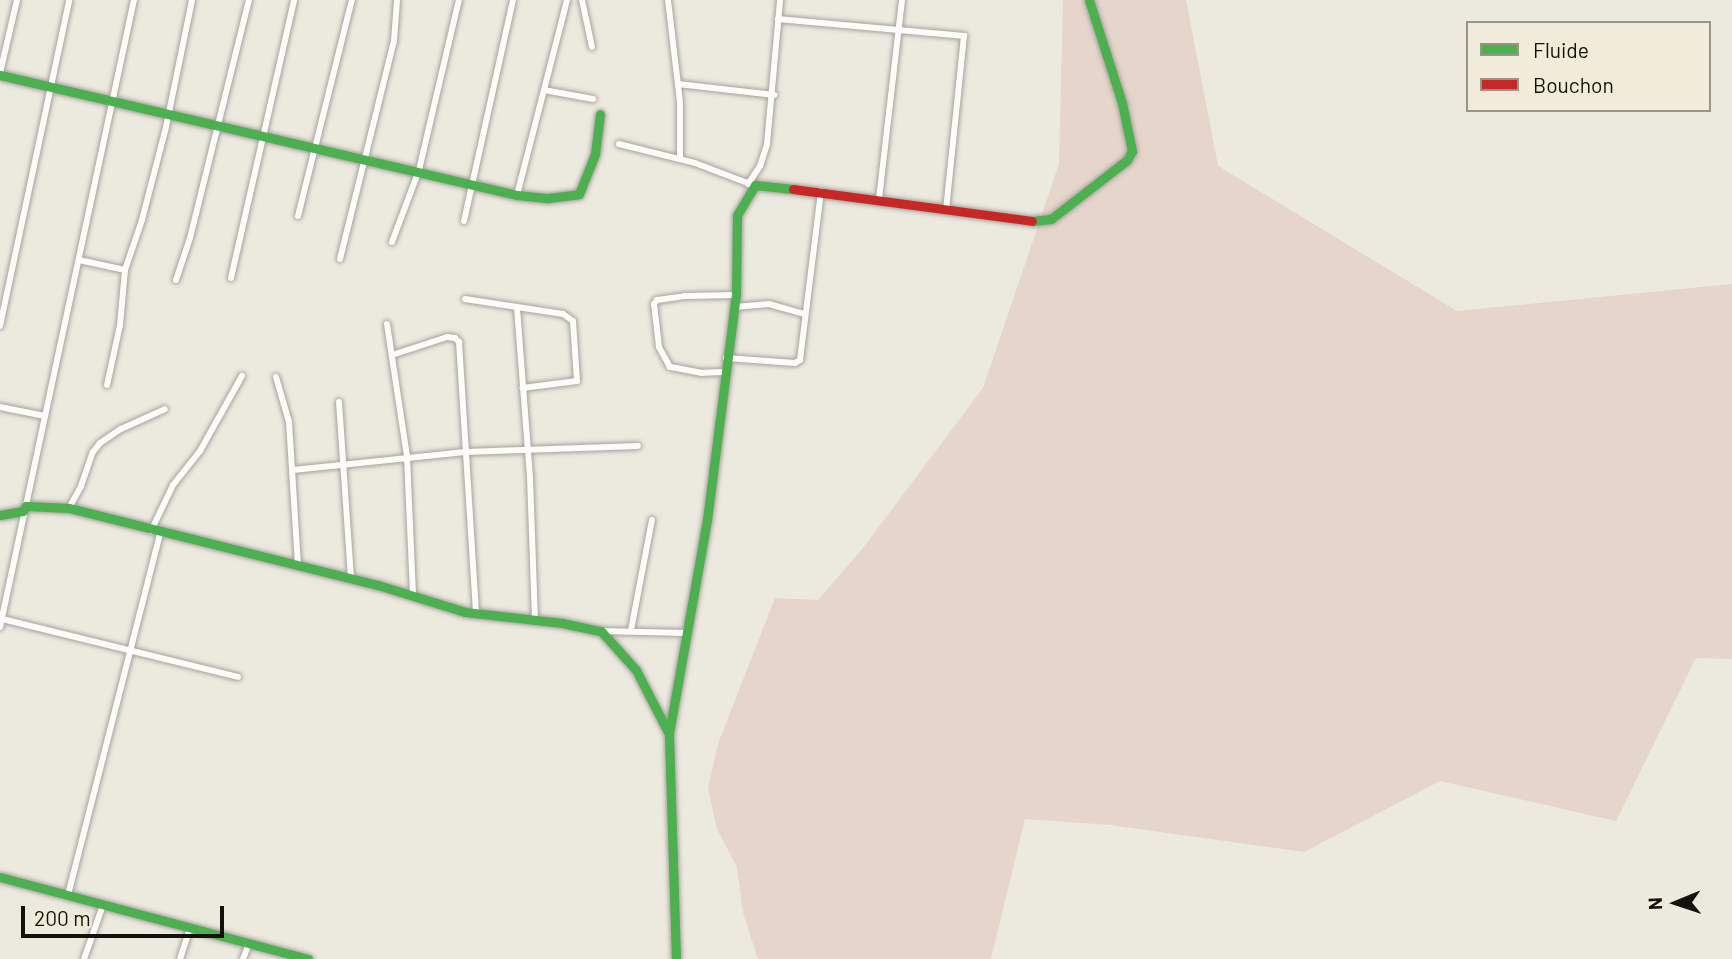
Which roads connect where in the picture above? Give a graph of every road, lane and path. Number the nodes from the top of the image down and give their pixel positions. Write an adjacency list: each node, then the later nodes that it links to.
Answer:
1 (17, 0): 20 (street)
2 (69, 0): 21 (street)
3 (134, 0): 26 (street)
4 (192, 0): 27 (street)
5 (249, 0): 29 (street)
6 (294, 0): 30 (street)
7 (352, 0): 32 (street)
8 (397, 0): 33 (street)
9 (459, 0): 35 (street)
10 (513, 0): 36 (street)
11 (567, 0): 23 (street)
12 (582, 0): 19 (street)
13 (668, 0): 22 (street)
14 (780, 0): 17 (street)
15 (902, 0): 18 (street)
16 (1089, 0): 41 (street)
17 (778, 19): 18 (street); 24 (street)
18 (899, 28): 40 (street); 41 (street)
19 (592, 47)
20 (0, 74): 21 (street)
21 (49, 84): 26 (street); 56 (street)
22 (678, 84): 24 (street); 34 (street)
23 (544, 90): 25 (street); 39 (street)
24 (774, 95): 37 (street)
25 (593, 99)
26 (113, 102): 27 (street); 46 (street)
27 (169, 114): 29 (street); 47 (street)
28 (600, 114): 39 (street)
29 (217, 126): 30 (street); 49 (street)
30 (265, 138): 32 (street); 48 (street)
31 (619, 144): 34 (street)
32 (314, 149): 33 (street); 42 (street)
33 (362, 159): 35 (street); 45 (street)
34 (680, 159): 37 (street)
35 (419, 170): 36 (street); 44 (street)
36 (471, 184): 39 (street); 43 (street)
37 (752, 184): 38 (street); 50 (street)
38 (821, 191): 40 (street); 54 (street)
39 (517, 195)
40 (879, 199): 41 (street)
41 (946, 209)
42 (298, 216)
43 (464, 221)
44 (392, 242)
45 (340, 259)
46 (79, 260): 47 (street); 67 (street)
47 (125, 270): 62 (street)
48 (231, 278)
49 (176, 280)
50 (736, 295): 52 (street); 59 (street)
51 (465, 299): 53 (street)
52 (735, 307): 54 (street); 58 (street)
53 (517, 308): 63 (street); 63 (street)
54 (805, 314): 58 (street)
55 (387, 324): 57 (street)
56 (0, 326)
57 (393, 355): 70 (street); 71 (street)
58 (726, 358): 59 (street)
59 (725, 372): 88 (street)
60 (242, 376): 78 (street)
61 (276, 377): 73 (street)
62 (107, 385)
63 (522, 388): 69 (street)
64 (339, 402): 72 (street)
65 (0, 407): 67 (street)
66 (165, 409): 75 (street)
67 (45, 416): 74 (street)
68 (638, 446): 69 (street)
69 (528, 451): 70 (street); 84 (street)
70 (465, 452): 71 (street); 82 (street)
71 (407, 457): 72 (street); 81 (street)
72 (346, 466): 73 (street); 80 (street)
73 (293, 470): 79 (street)
74 (26, 506): 75 (street); 76 (street); 83 (street)
75 (69, 508): 78 (street)
76 (0, 515)
77 (652, 520): 86 (street)
78 (155, 532): 79 (street); 89 (street)
79 (299, 565): 80 (street)
80 (351, 578): 81 (street)
81 (413, 596): 82 (street)
82 (476, 614): 84 (street)
83 (2, 619): 85 (street); 89 (street)
84 (535, 620): 87 (street)
85 (0, 627)
86 (631, 630): 87 (street); 88 (street)
87 (601, 631): 91 (street)
88 (685, 633): 91 (street)
89 (131, 651): 90 (street); 93 (street)
90 (239, 677)
91 (669, 733): 102 (street)
92 (0, 877): 93 (street)
93 (68, 895): 94 (street)
94 (103, 905): 95 (street); 98 (street)
95 (190, 929): 96 (street); 99 (street)
96 (248, 943): 97 (street); 100 (street)
97 (290, 956): 101 (street)
98 (84, 959)
99 (180, 959)
100 (243, 959)
101 (308, 959)
102 (676, 959)

